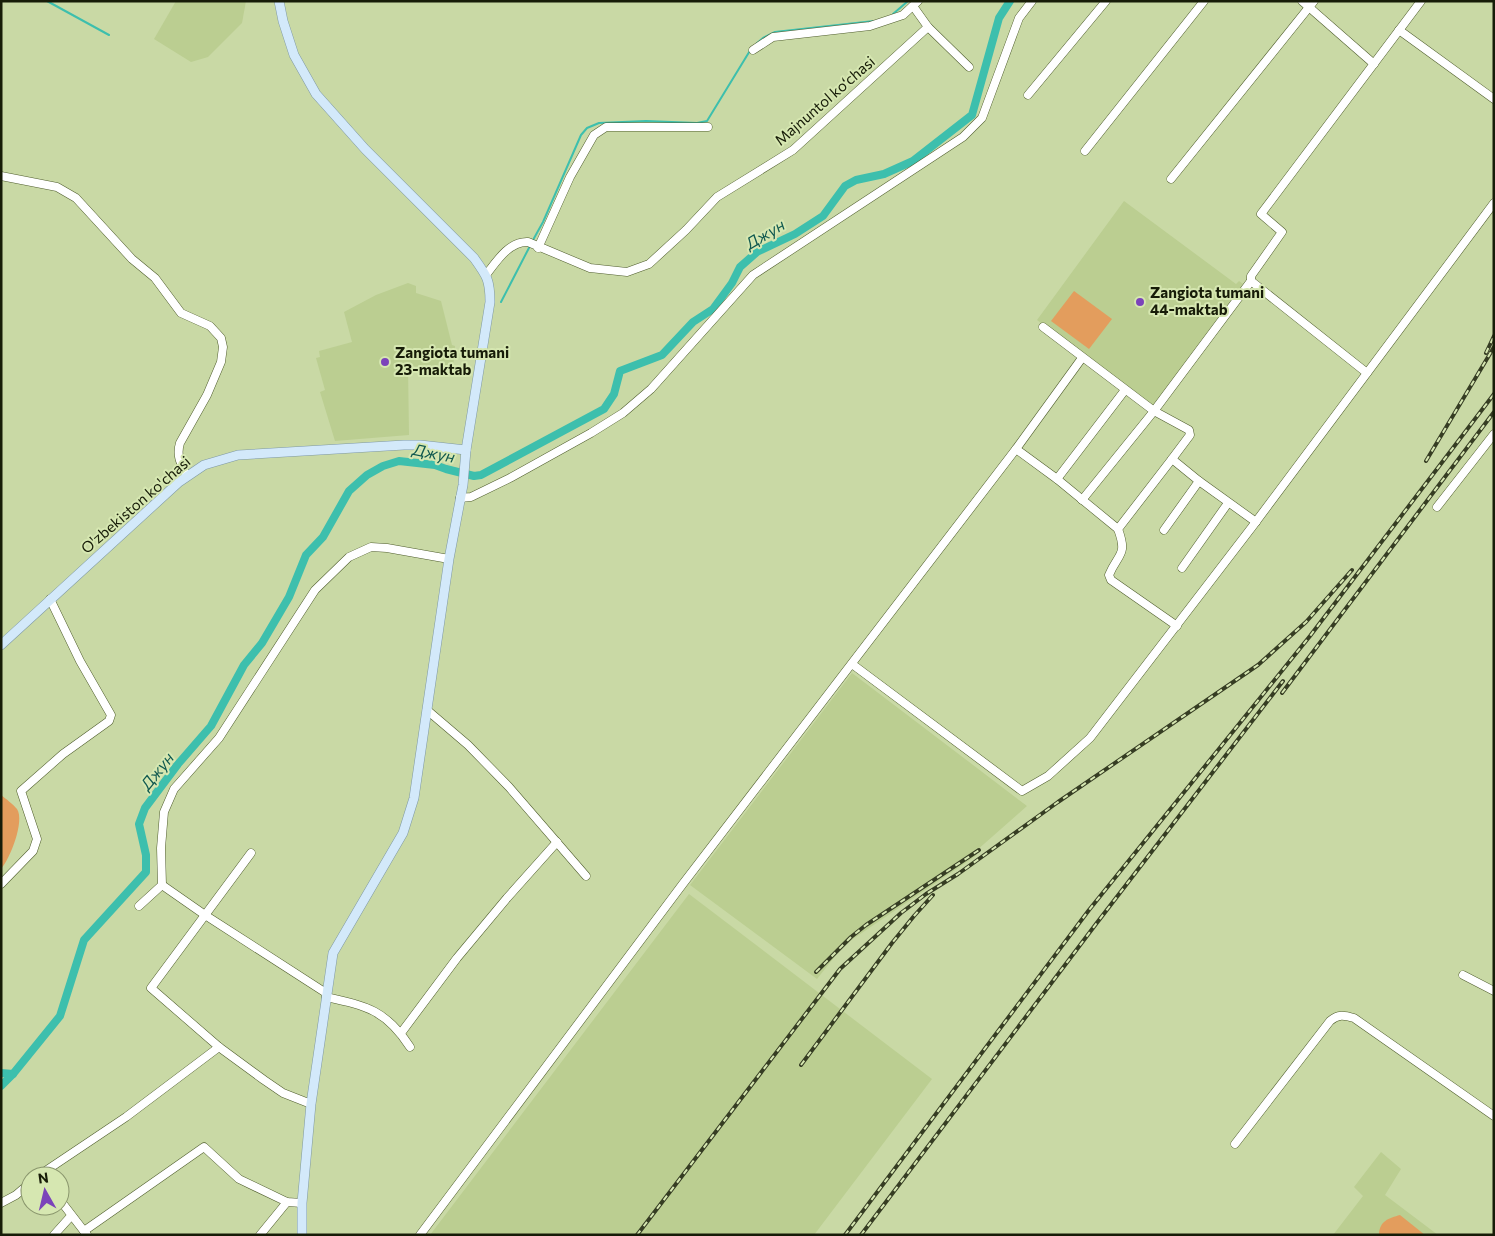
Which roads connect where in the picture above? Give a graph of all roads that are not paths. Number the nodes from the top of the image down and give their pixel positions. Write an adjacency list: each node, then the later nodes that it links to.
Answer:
1 (279, 1): 22 (main road)
2 (1032, 1): 36 (street)
3 (1106, 1): 14 (street)
4 (1204, 1): 17 (street)
5 (1302, 1): 8 (street)
6 (1421, 1): 10 (street)
7 (916, 4): 9 (street); 11 (street)
8 (1312, 4): 12 (street); 19 (street)
9 (928, 27): 13 (street); 21 (street, Majnuntol ko‘chasi)
10 (1399, 30): 12 (street); 15 (street)
11 (753, 50)
12 (1374, 64): 23 (street)
13 (970, 67)
14 (1028, 95)
15 (1494, 99)
16 (708, 127): 21 (street)
17 (1085, 152)
18 (1, 176): 33 (street)
19 (1171, 179)
20 (1494, 203): 26 (street)
21 (533, 245): 22 (street)
22 (486, 275): 31 (main road)
23 (1251, 282): 26 (street); 28 (street)
24 (1043, 327): 25 (street)
25 (1082, 358): 27 (street); 30 (street)
26 (1367, 373): 40 (street)
27 (1125, 390): 28 (street); 34 (street)
28 (1154, 411): 32 (street); 37 (street)
29 (1494, 434): 39 (street)
30 (1016, 448): 34 (street); 48 (street)
31 (466, 450): 33 (main road, O'zbekiston ko'chasi); 36 (main road)
32 (1172, 459): 35 (street); 41 (street)
33 (187, 476): 45 (main road, O'zbekiston ko'chasi)
34 (1057, 479): 37 (street)
35 (1199, 481): 38 (street); 42 (street)
36 (460, 498): 43 (main road)
37 (1082, 500): 41 (street)
38 (1228, 502): 40 (street); 44 (street)
39 (1437, 507)
40 (1256, 522): 46 (street)
41 (1118, 528): 46 (street)
42 (1164, 530)
43 (449, 560): 49 (main road); 54 (street)
44 (1182, 568)
45 (50, 599): 47 (main road, O'zbekiston ko'chasi); 53 (street)
46 (1177, 626): 48 (street)
47 (1, 645)
48 (852, 664): 77 (street)
49 (427, 710): 50 (street); 59 (main road)
50 (557, 842): 52 (street); 60 (street)
51 (251, 853): 56 (street)
52 (586, 876)
53 (1, 884)
54 (162, 885): 55 (street); 56 (street)
55 (140, 906)
56 (205, 915): 59 (street); 61 (street)
57 (1463, 975): 58 (street)
58 (1494, 991)
59 (326, 995): 60 (street); 63 (main road)
60 (401, 1033): 62 (street)
61 (219, 1047): 63 (street); 66 (street)
62 (410, 1047)
63 (311, 1104): 70 (main road)
64 (1494, 1116): 65 (street)
65 (1235, 1144)
66 (54, 1166)
67 (20, 1192): 69 (street)
68 (287, 1202): 70 (street); 73 (street); 75 (street)
69 (1, 1203)
70 (302, 1203): 76 (main road)
71 (70, 1213): 72 (street)
72 (72, 1216): 73 (street); 74 (street)
73 (85, 1233)
74 (54, 1235)
75 (260, 1235)
76 (302, 1235)
77 (420, 1235)

